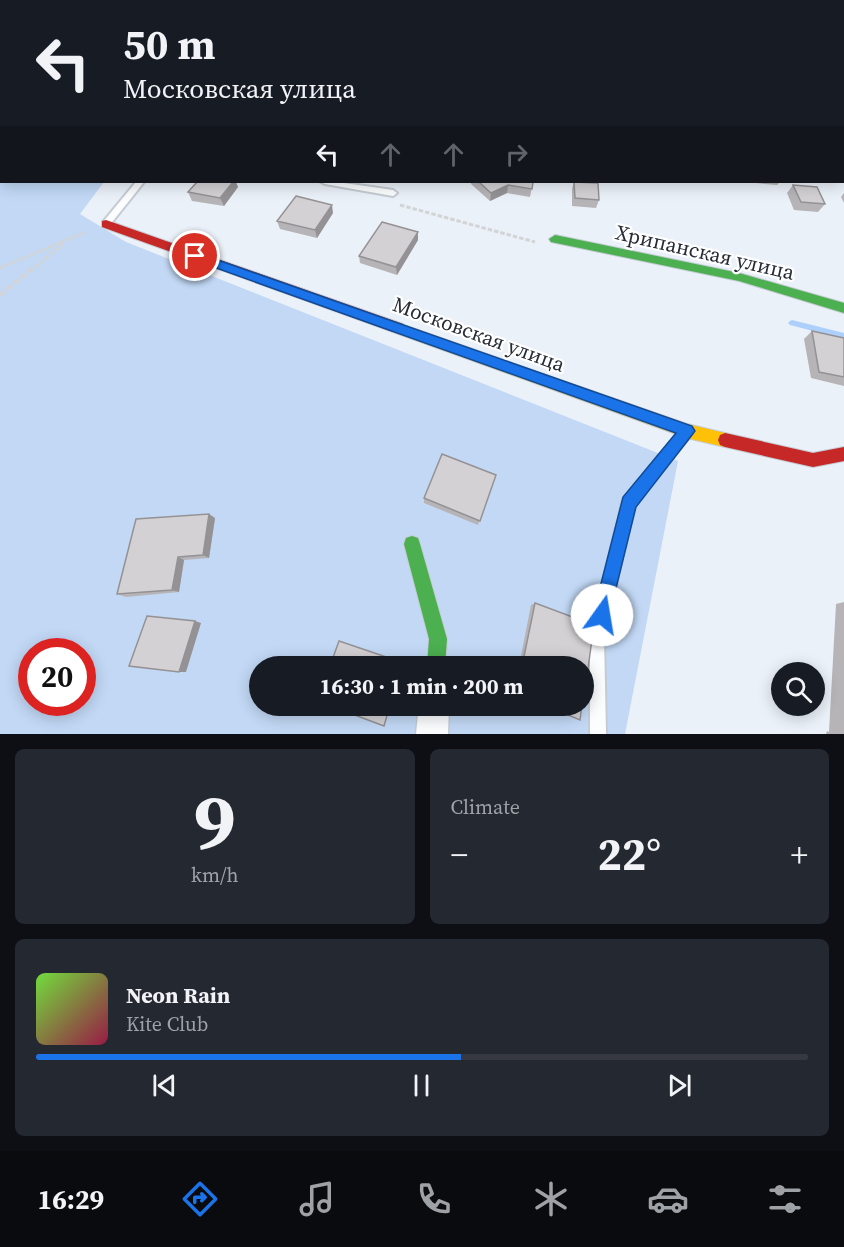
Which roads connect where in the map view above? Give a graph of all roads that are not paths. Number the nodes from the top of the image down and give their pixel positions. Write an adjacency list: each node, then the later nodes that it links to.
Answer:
1 (139, 183): 4 (lane)
2 (331, 183): 3 (lane)
3 (393, 193)
4 (106, 224): 7 (street, Московская улица)
5 (555, 239): 6 (street, Хрипанская улица)
6 (844, 308)
7 (687, 431): 8 (street, Московская улица); 13 (lane)
8 (844, 454)
9 (412, 544): 10 (street)
10 (437, 656)
11 (433, 716): 12 (street)
12 (432, 734)
13 (598, 734)

